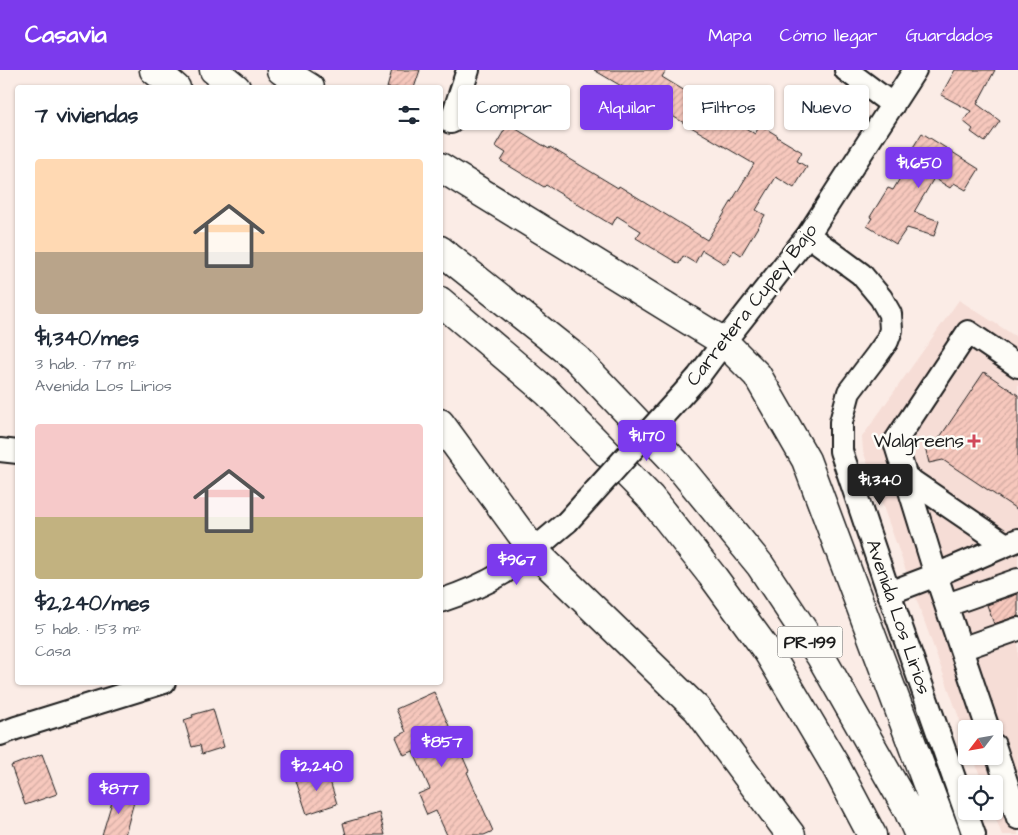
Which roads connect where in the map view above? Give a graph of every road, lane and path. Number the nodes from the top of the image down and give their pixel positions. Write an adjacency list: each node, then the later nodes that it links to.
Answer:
1 (154, 70): 7 (main road)
2 (214, 70): 8 (main road)
3 (281, 70): 9 (main road)
4 (468, 70): 11 (street)
5 (846, 70): 10 (street)
6 (915, 70): 10 (street, Carretera Cupey Bajo)
7 (172, 85)
8 (232, 85)
9 (305, 85)
10 (893, 105): 13 (street, Carretera Cupey Bajo)
11 (451, 122)
12 (443, 170): 16 (main road)
13 (808, 236): 16 (street, Carretera Cupey Bajo); 26 (street, Avenida Los Lirios)
14 (443, 252): 38 (main road, PR-199)
15 (443, 304): 37 (main road, PR-199)
16 (724, 342): 23 (street, Carretera Cupey Bajo, bridge); 39 (main road)
17 (1018, 366): 21 (street)
18 (443, 427): 23 (main road)
19 (0, 450): 20 (street)
20 (15, 452)
21 (906, 477): 22 (street); 24 (street)
22 (1012, 542): 24 (street)
23 (533, 550): 27 (street, Carretera Cupey Bajo); 36 (main road)
24 (936, 575): 26 (street); 28 (street)
25 (1018, 580): 28 (street)
26 (889, 593): 40 (street, Avenida Los Lirios)
27 (443, 600)
28 (947, 605): 30 (street)
29 (1018, 629): 30 (street)
30 (962, 649): 32 (street)
31 (154, 685): 33 (street)
32 (985, 720)
33 (0, 734)
34 (1002, 765): 35 (street)
35 (1016, 802)
36 (791, 835)
37 (872, 835)
38 (919, 835)
39 (946, 835)
40 (974, 835)

